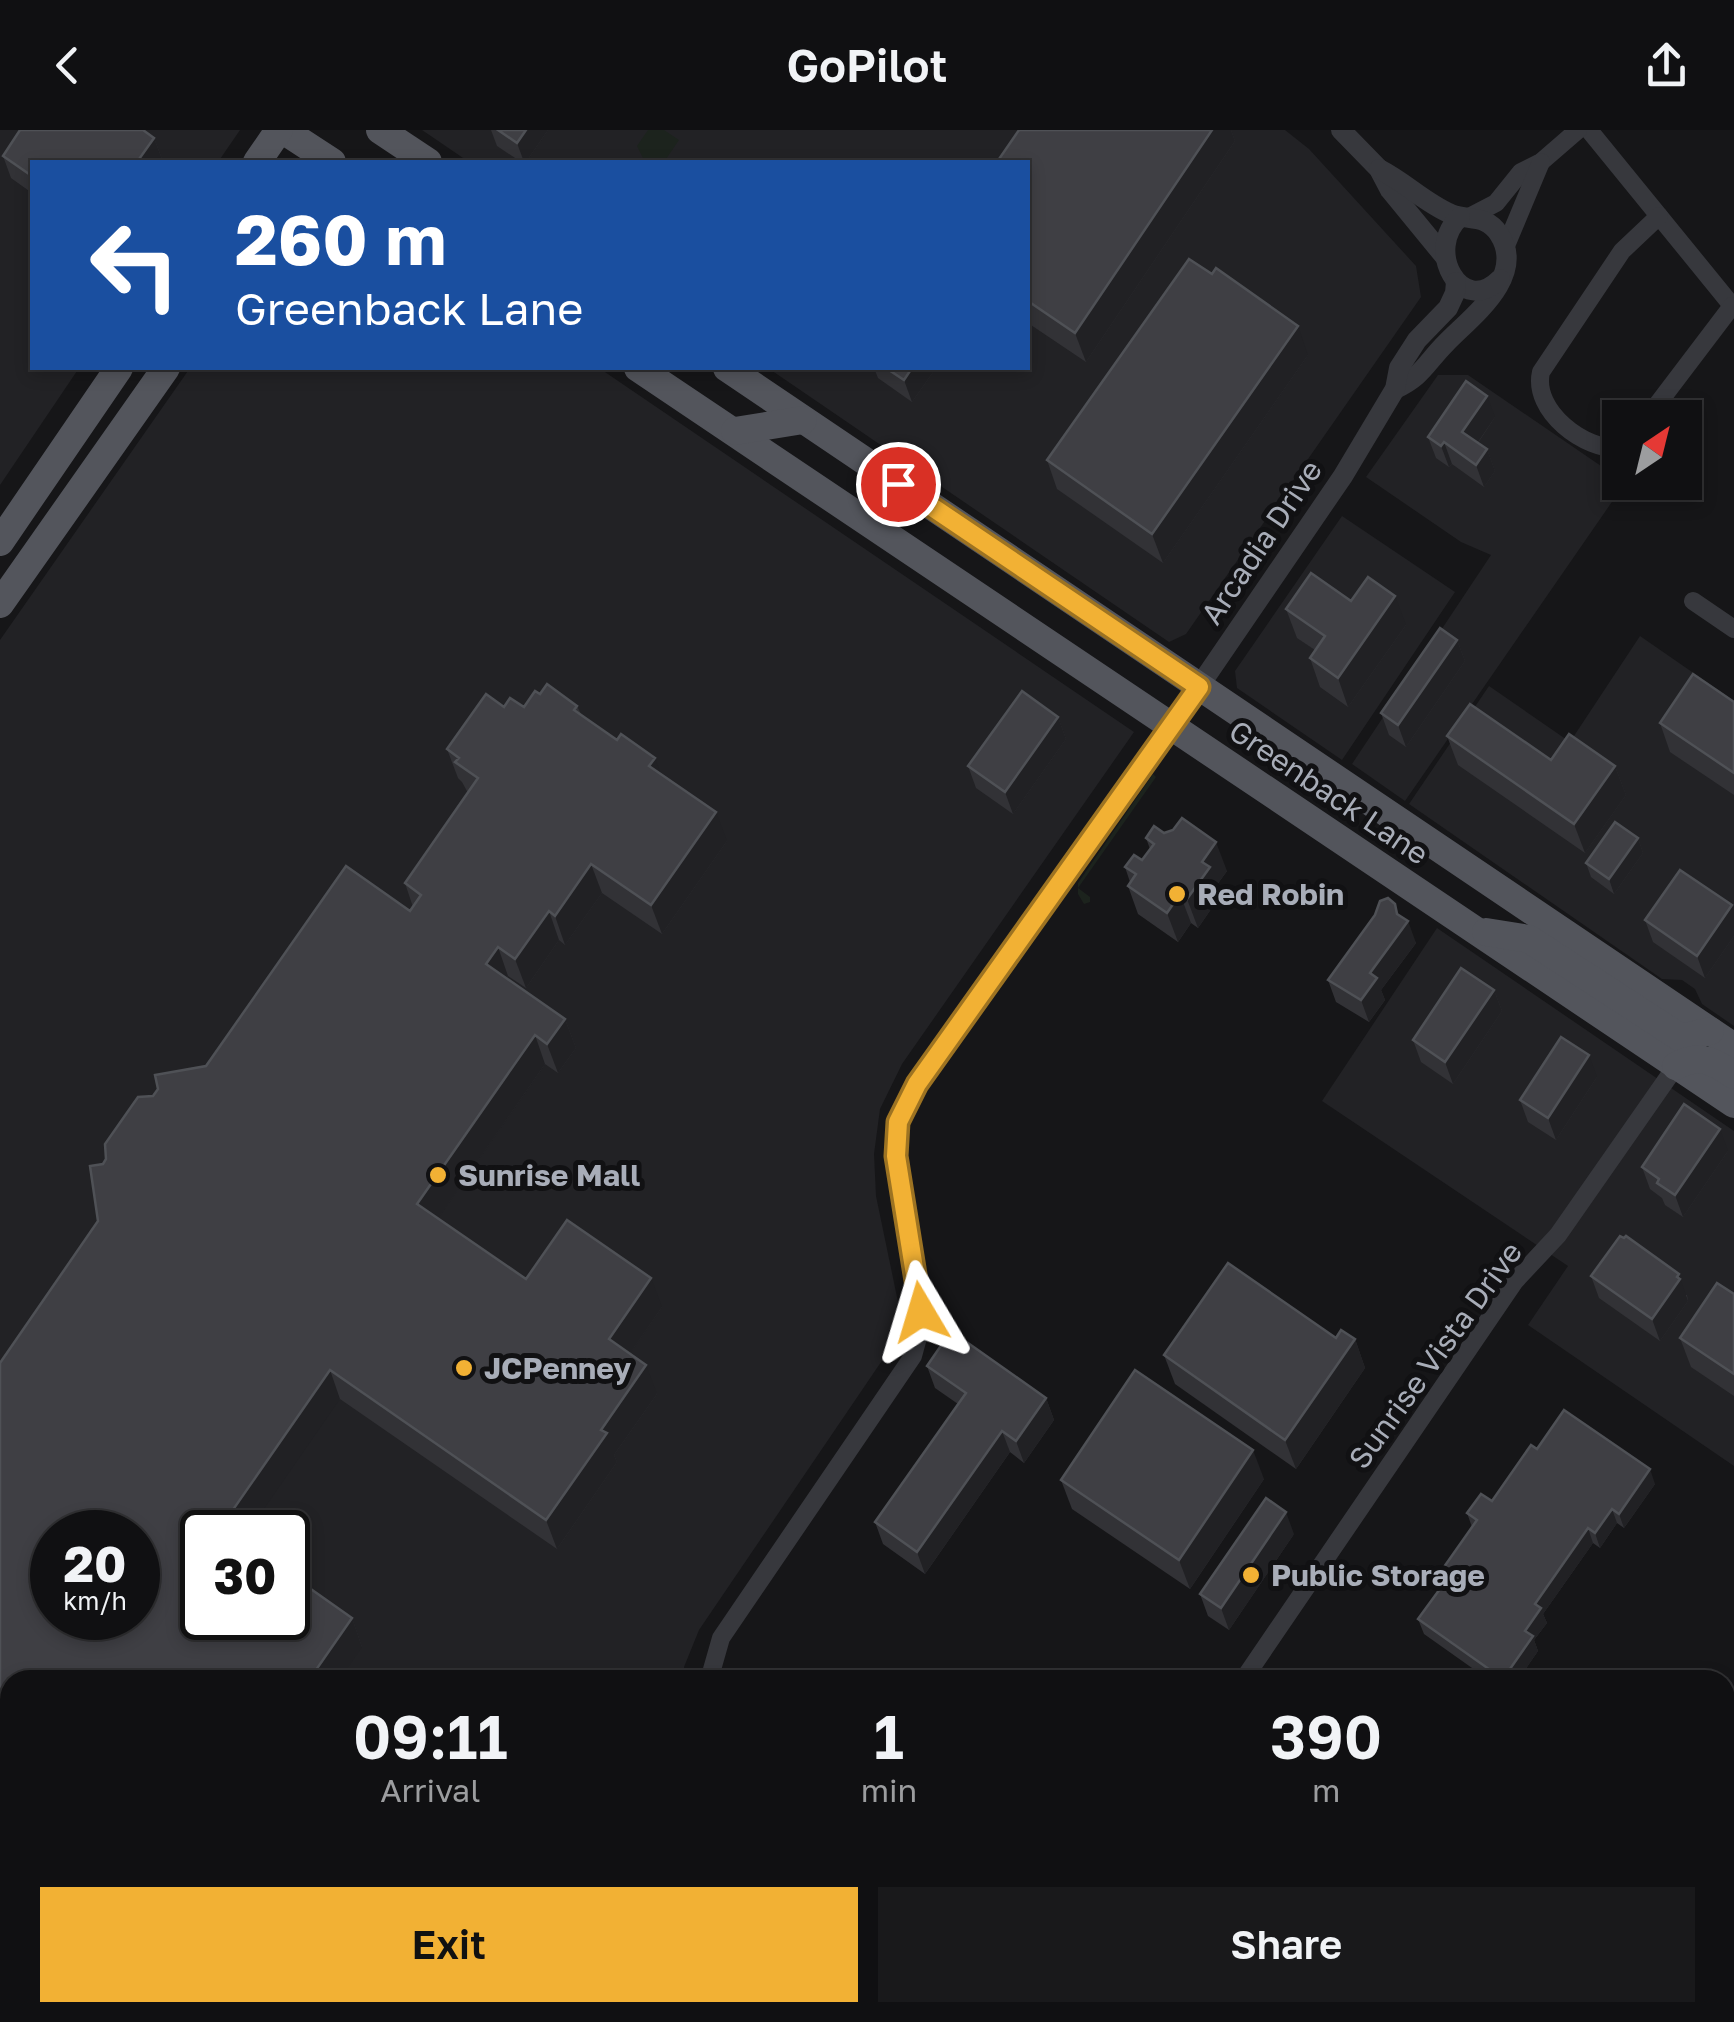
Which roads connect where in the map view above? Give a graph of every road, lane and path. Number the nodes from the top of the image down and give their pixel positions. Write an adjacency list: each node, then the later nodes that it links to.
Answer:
1 (281, 130): 6 (main road); 7 (main road)
2 (380, 130): 8 (main road)
3 (1341, 130): 10 (street)
4 (1578, 130): 9 (street)
5 (1589, 130): 12 (street)
6 (322, 152)
7 (258, 160)
8 (425, 160)
9 (1542, 162): 11 (street); 13 (street)
10 (1379, 169): 11 (street); 14 (street)
11 (1466, 216): 13 (street); 14 (street)
12 (1659, 216): 17 (street); 26 (street)
13 (1505, 248): 15 (street)
14 (1445, 257): 16 (street)
15 (1500, 279): 16 (street); 22 (street, Arcadia Drive)
16 (1456, 282): 22 (street, Arcadia Drive)
17 (1733, 307): 23 (street)
18 (118, 370): 28 (main road)
19 (165, 370): 30 (main road)
20 (641, 370): 25 (main road, Greenback Lane)
21 (730, 370): 24 (main road, Greenback Lane)
22 (1395, 389): 32 (street, Arcadia Drive)
23 (1661, 400)
24 (803, 420): 25 (main road); 27 (main road); 32 (main road, Greenback Lane)
25 (735, 432): 27 (main road, Greenback Lane)
26 (1602, 447)
27 (814, 485): 33 (main road, Greenback Lane)
28 (0, 542)
29 (1693, 600): 31 (street)
30 (0, 604)
31 (1734, 629)
32 (1199, 687): 33 (street, Arcadia Drive); 35 (main road, Greenback Lane)
33 (1172, 726): 34 (main road, Greenback Lane); 40 (street)
34 (1474, 930): 35 (main road); 37 (main road, Greenback Lane)
35 (1710, 1031): 36 (main road, Greenback Lane)
36 (1734, 1047)
37 (1676, 1066): 38 (main road); 39 (main road, Greenback Lane); 41 (street, Sunrise Vista Drive)
38 (1734, 1075)
39 (1734, 1104)
40 (712, 1670)
41 (1250, 1670)

